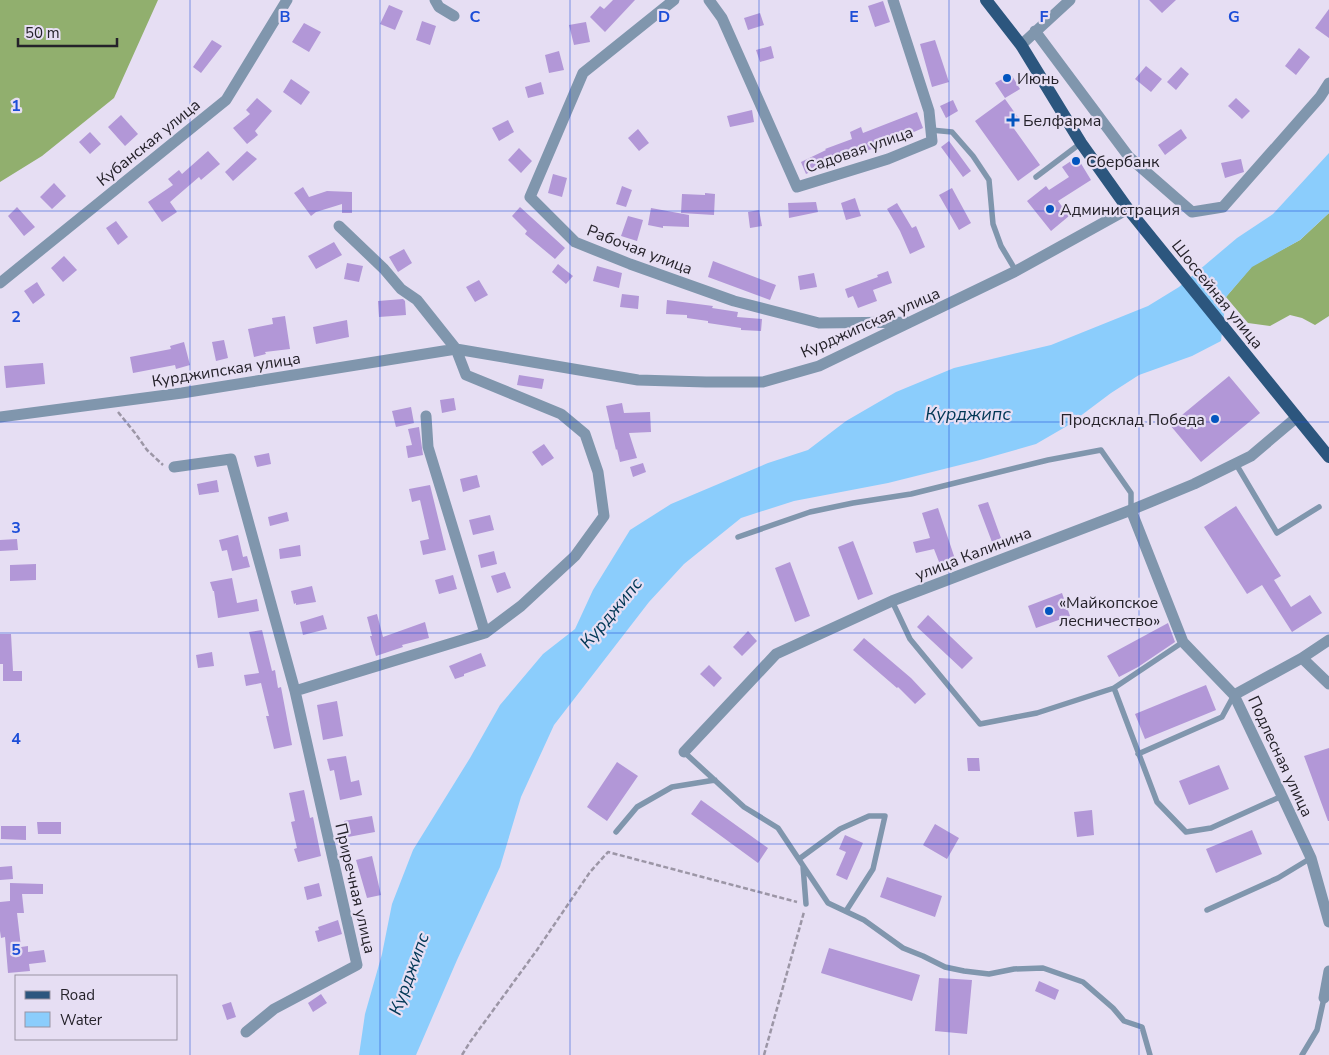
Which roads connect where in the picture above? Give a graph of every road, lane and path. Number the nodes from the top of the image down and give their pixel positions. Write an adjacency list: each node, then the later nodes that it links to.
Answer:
1 (287, 0): 18 (street, Кубанская улица)
2 (435, 0): 8 (street)
3 (674, 0): 19 (street, Рабочая улица)
4 (709, 0): 12 (street, Садовая улица)
5 (893, 0): 12 (street, Садовая улица)
6 (986, 0): 10 (main road, Шоссейная улица)
7 (1070, 0): 9 (street)
8 (454, 16)
9 (1035, 32): 10 (street); 11 (street)
10 (1021, 45): 13 (main road, Шоссейная улица)
11 (1329, 83)
12 (931, 130): 17 (lane)
13 (1081, 143): 14 (lane); 15 (main road, Шоссейная улица)
14 (1036, 177)
15 (1128, 208): 17 (street, Курджипская улица); 24 (main road, Шоссейная улица)
16 (339, 226): 20 (street)
17 (1016, 271): 19 (street, Курджипская улица)
18 (0, 283)
19 (913, 322): 20 (street, Курджипская улица)
20 (456, 349): 21 (street, Курджипская улица); 32 (street)
21 (110, 403): 23 (street, Курджипская улица); 27 (path)
22 (426, 416): 32 (street)
23 (0, 417)
24 (1297, 417): 25 (main road, Шоссейная улица); 26 (street, улица Калинина)
25 (1329, 457)
26 (1236, 464): 28 (lane); 29 (street, улица Калинина)
27 (174, 467): 38 (street, Приречная улица)
28 (1319, 507)
29 (1131, 510): 30 (lane); 31 (street, улица Калинина); 34 (street, Подлесная улица)
30 (738, 537)
31 (892, 601): 37 (lane); 40 (street, улица Калинина)
32 (485, 634): 38 (street)
33 (1329, 640): 35 (street)
34 (1184, 642): 37 (lane); 39 (street, Подлесная улица)
35 (1302, 658): 36 (street); 39 (street)
36 (1329, 684)
37 (1114, 688): 41 (lane)
38 (295, 692): 54 (street, Приречная улица)
39 (1234, 695): 41 (lane); 43 (street, Подлесная улица)
40 (684, 752): 42 (lane)
41 (1138, 754): 43 (lane)
42 (716, 780): 44 (lane); 46 (lane)
43 (1282, 796): 45 (street, Подлесная улица)
44 (616, 832)
45 (1311, 858): 49 (lane); 51 (street, Подлесная улица)
46 (799, 859): 47 (lane); 50 (lane)
47 (803, 865): 48 (lane); 50 (lane)
48 (806, 904): 55 (path); 56 (path)
49 (1207, 910)
50 (846, 911): 57 (lane)
51 (1329, 922)
52 (1329, 971): 53 (street)
53 (1324, 998): 58 (lane)
54 (246, 1032)
55 (462, 1055)
56 (764, 1055)
57 (1150, 1055)
58 (1302, 1055)

